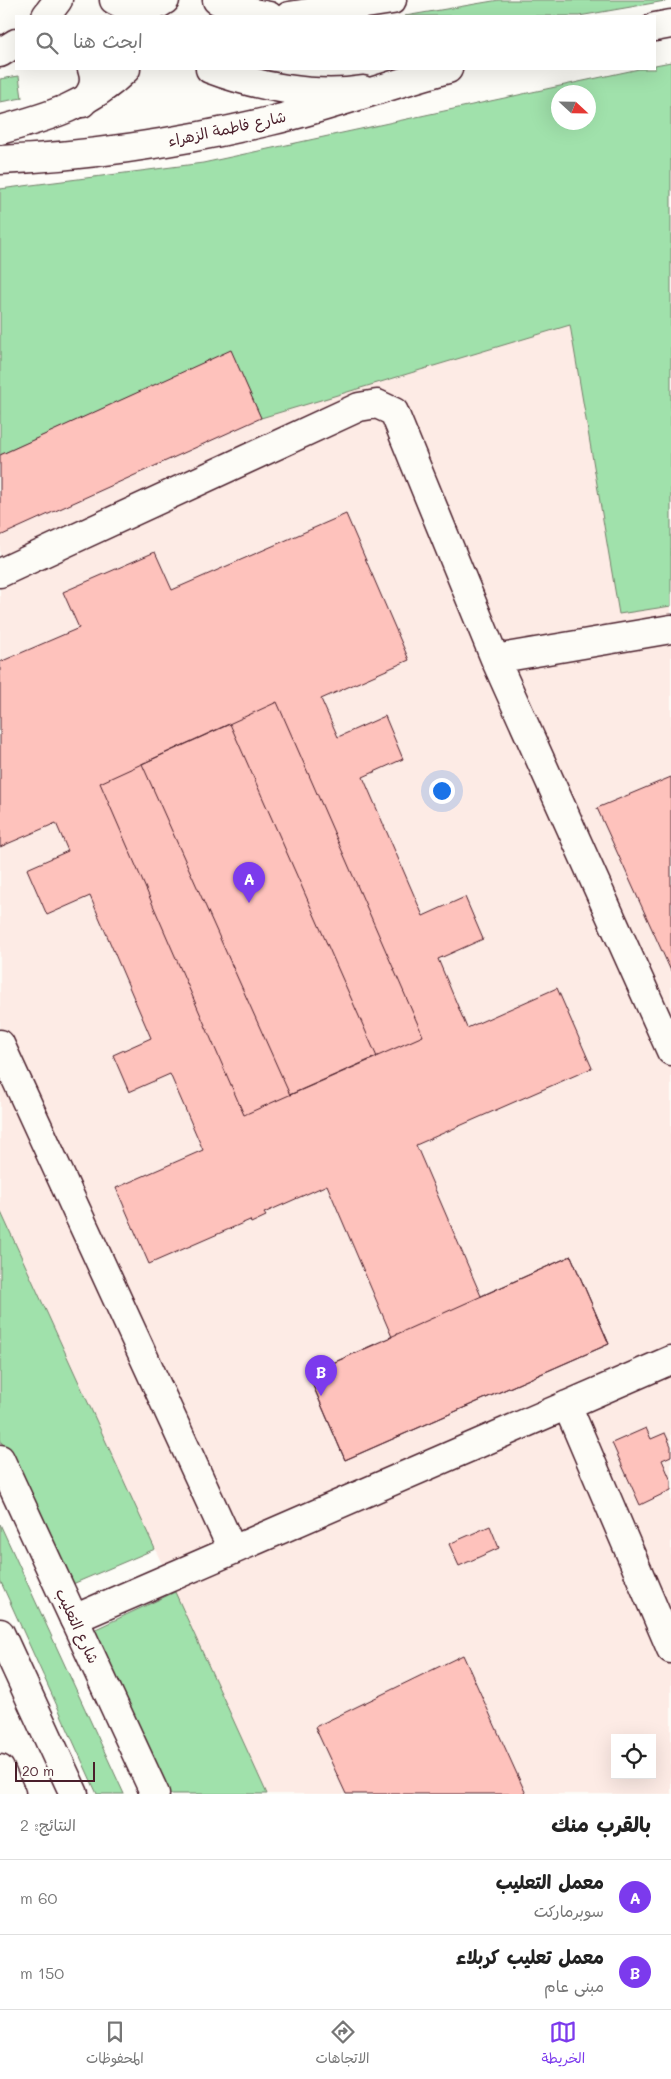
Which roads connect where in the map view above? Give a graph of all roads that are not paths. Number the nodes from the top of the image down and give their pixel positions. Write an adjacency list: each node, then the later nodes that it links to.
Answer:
1 (58, 0): 7 (main road)
2 (112, 0): 3 (main road); 8 (main road)
3 (165, 0)
4 (171, 0): 9 (main road)
5 (217, 0): 10 (main road)
6 (392, 0): 11 (main road)
7 (47, 15)
8 (123, 15)
9 (164, 15)
10 (267, 15)
11 (290, 15)
12 (671, 24): 13 (main road)
13 (656, 27)
14 (15, 44): 15 (main road)
15 (0, 53)
16 (15, 59): 17 (main road)
17 (0, 62)
18 (92, 70): 23 (main road)
19 (125, 70): 23 (main road)
20 (213, 70): 22 (main road)
21 (444, 70): 22 (main road, شارع فاطمة الزهراء)
22 (395, 84): 25 (main road, شارع فاطمة الزهراء)
23 (82, 103): 24 (main road)
24 (0, 130)
25 (0, 160)
26 (0, 573): 28 (main road)
27 (671, 629): 28 (main road)
28 (495, 659): 30 (main road)
29 (0, 1044): 35 (main road)
30 (671, 1051)
31 (671, 1360): 32 (main road)
32 (566, 1405): 35 (main road); 38 (main road)
33 (0, 1459): 34 (main road, شارع التعليب)
34 (7, 1485): 36 (main road, شارع التعليب)
35 (232, 1549): 36 (main road)
36 (74, 1619): 42 (main road, شارع التعليب)
37 (0, 1633): 41 (main road)
38 (669, 1636)
39 (0, 1769): 40 (main road)
40 (11, 1794)
41 (74, 1794)
42 (155, 1794)

